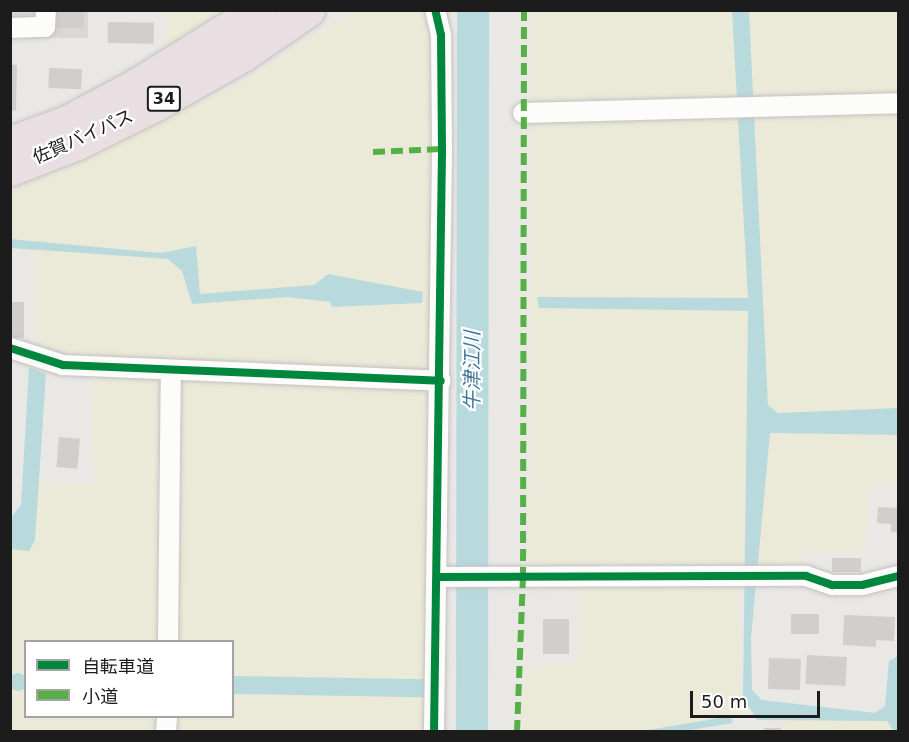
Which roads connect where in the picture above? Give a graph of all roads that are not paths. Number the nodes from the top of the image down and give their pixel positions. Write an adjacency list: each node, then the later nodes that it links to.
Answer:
1 (46, 10): 5 (street)
2 (309, 10): 9 (highway, 佐賀バイパス / 34)
3 (435, 10): 12 (street)
4 (243, 15): 8 (highway, 佐賀バイパス / 34)
5 (10, 28)
6 (898, 103): 7 (street)
7 (523, 113)
8 (10, 143)
9 (10, 170)
10 (10, 348): 11 (street)
11 (171, 372): 12 (street); 15 (street)
12 (441, 381): 14 (street)
13 (898, 576): 14 (street)
14 (439, 578): 16 (street)
15 (168, 640)
16 (434, 732)

